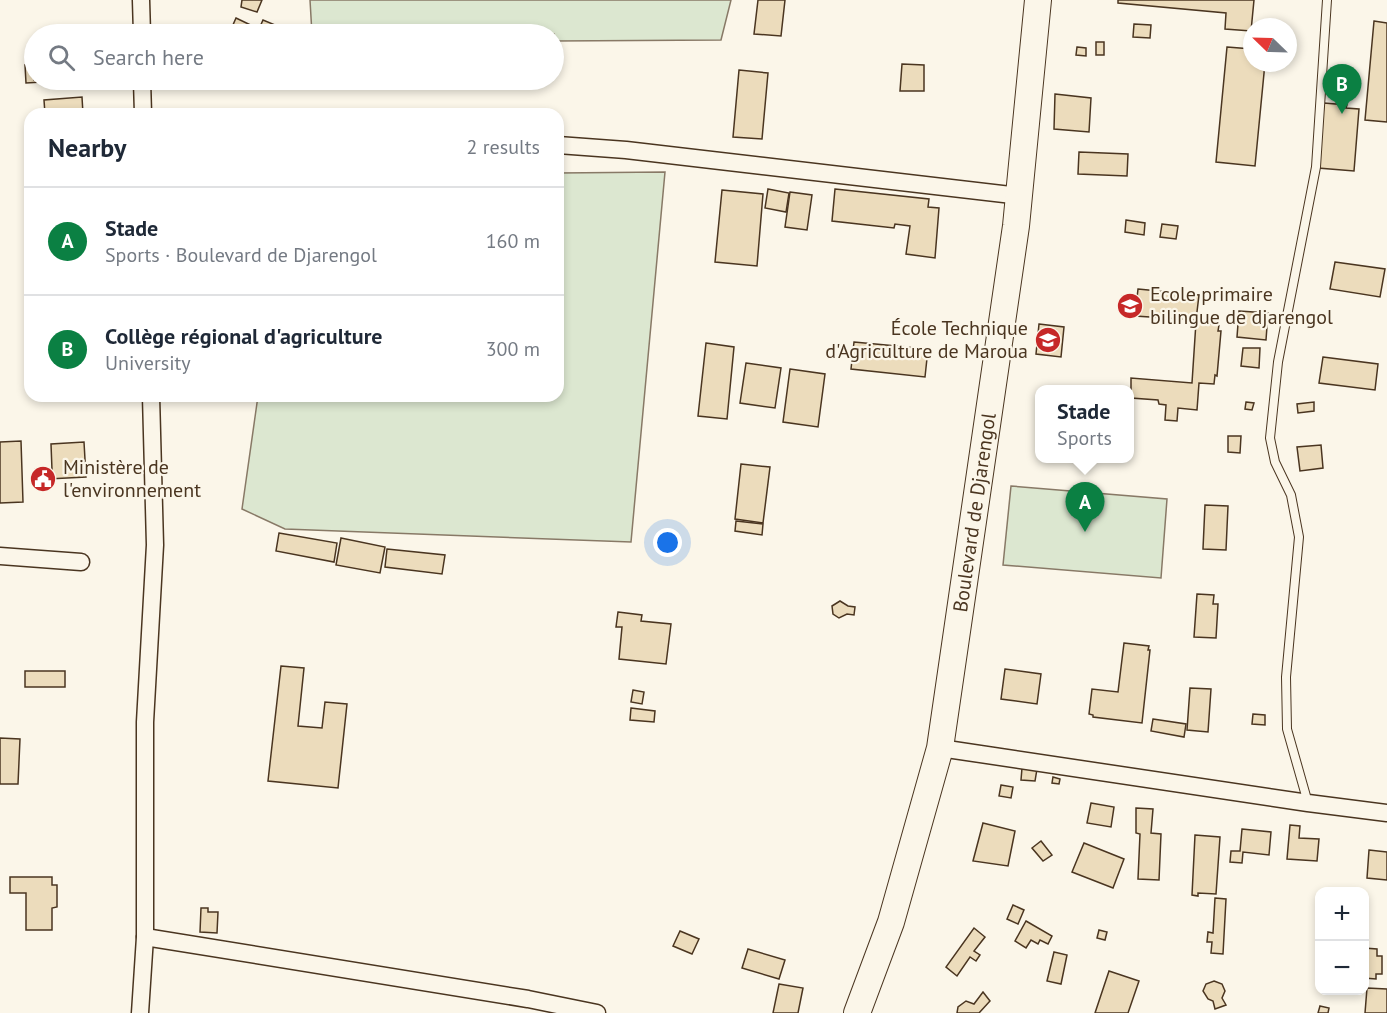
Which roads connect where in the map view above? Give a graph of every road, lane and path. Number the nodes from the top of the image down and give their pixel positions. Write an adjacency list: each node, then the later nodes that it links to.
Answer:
1 (141, 0): 4 (street)
2 (1038, 0): 8 (main road, Boulevard de Djarengol)
3 (1327, 0): 13 (lane)
4 (141, 24)
5 (142, 90): 6 (street)
6 (143, 108)
7 (564, 145): 8 (street)
8 (1020, 196): 12 (main road, Boulevard de Djarengol)
9 (151, 402): 15 (street)
10 (0, 556): 11 (street)
11 (81, 562)
12 (940, 748): 13 (street); 18 (main road, Boulevard de Djarengol)
13 (1308, 803): 14 (street)
14 (1387, 813)
15 (144, 937): 16 (street); 17 (street)
16 (140, 1013)
17 (597, 1013)
18 (857, 1013)

